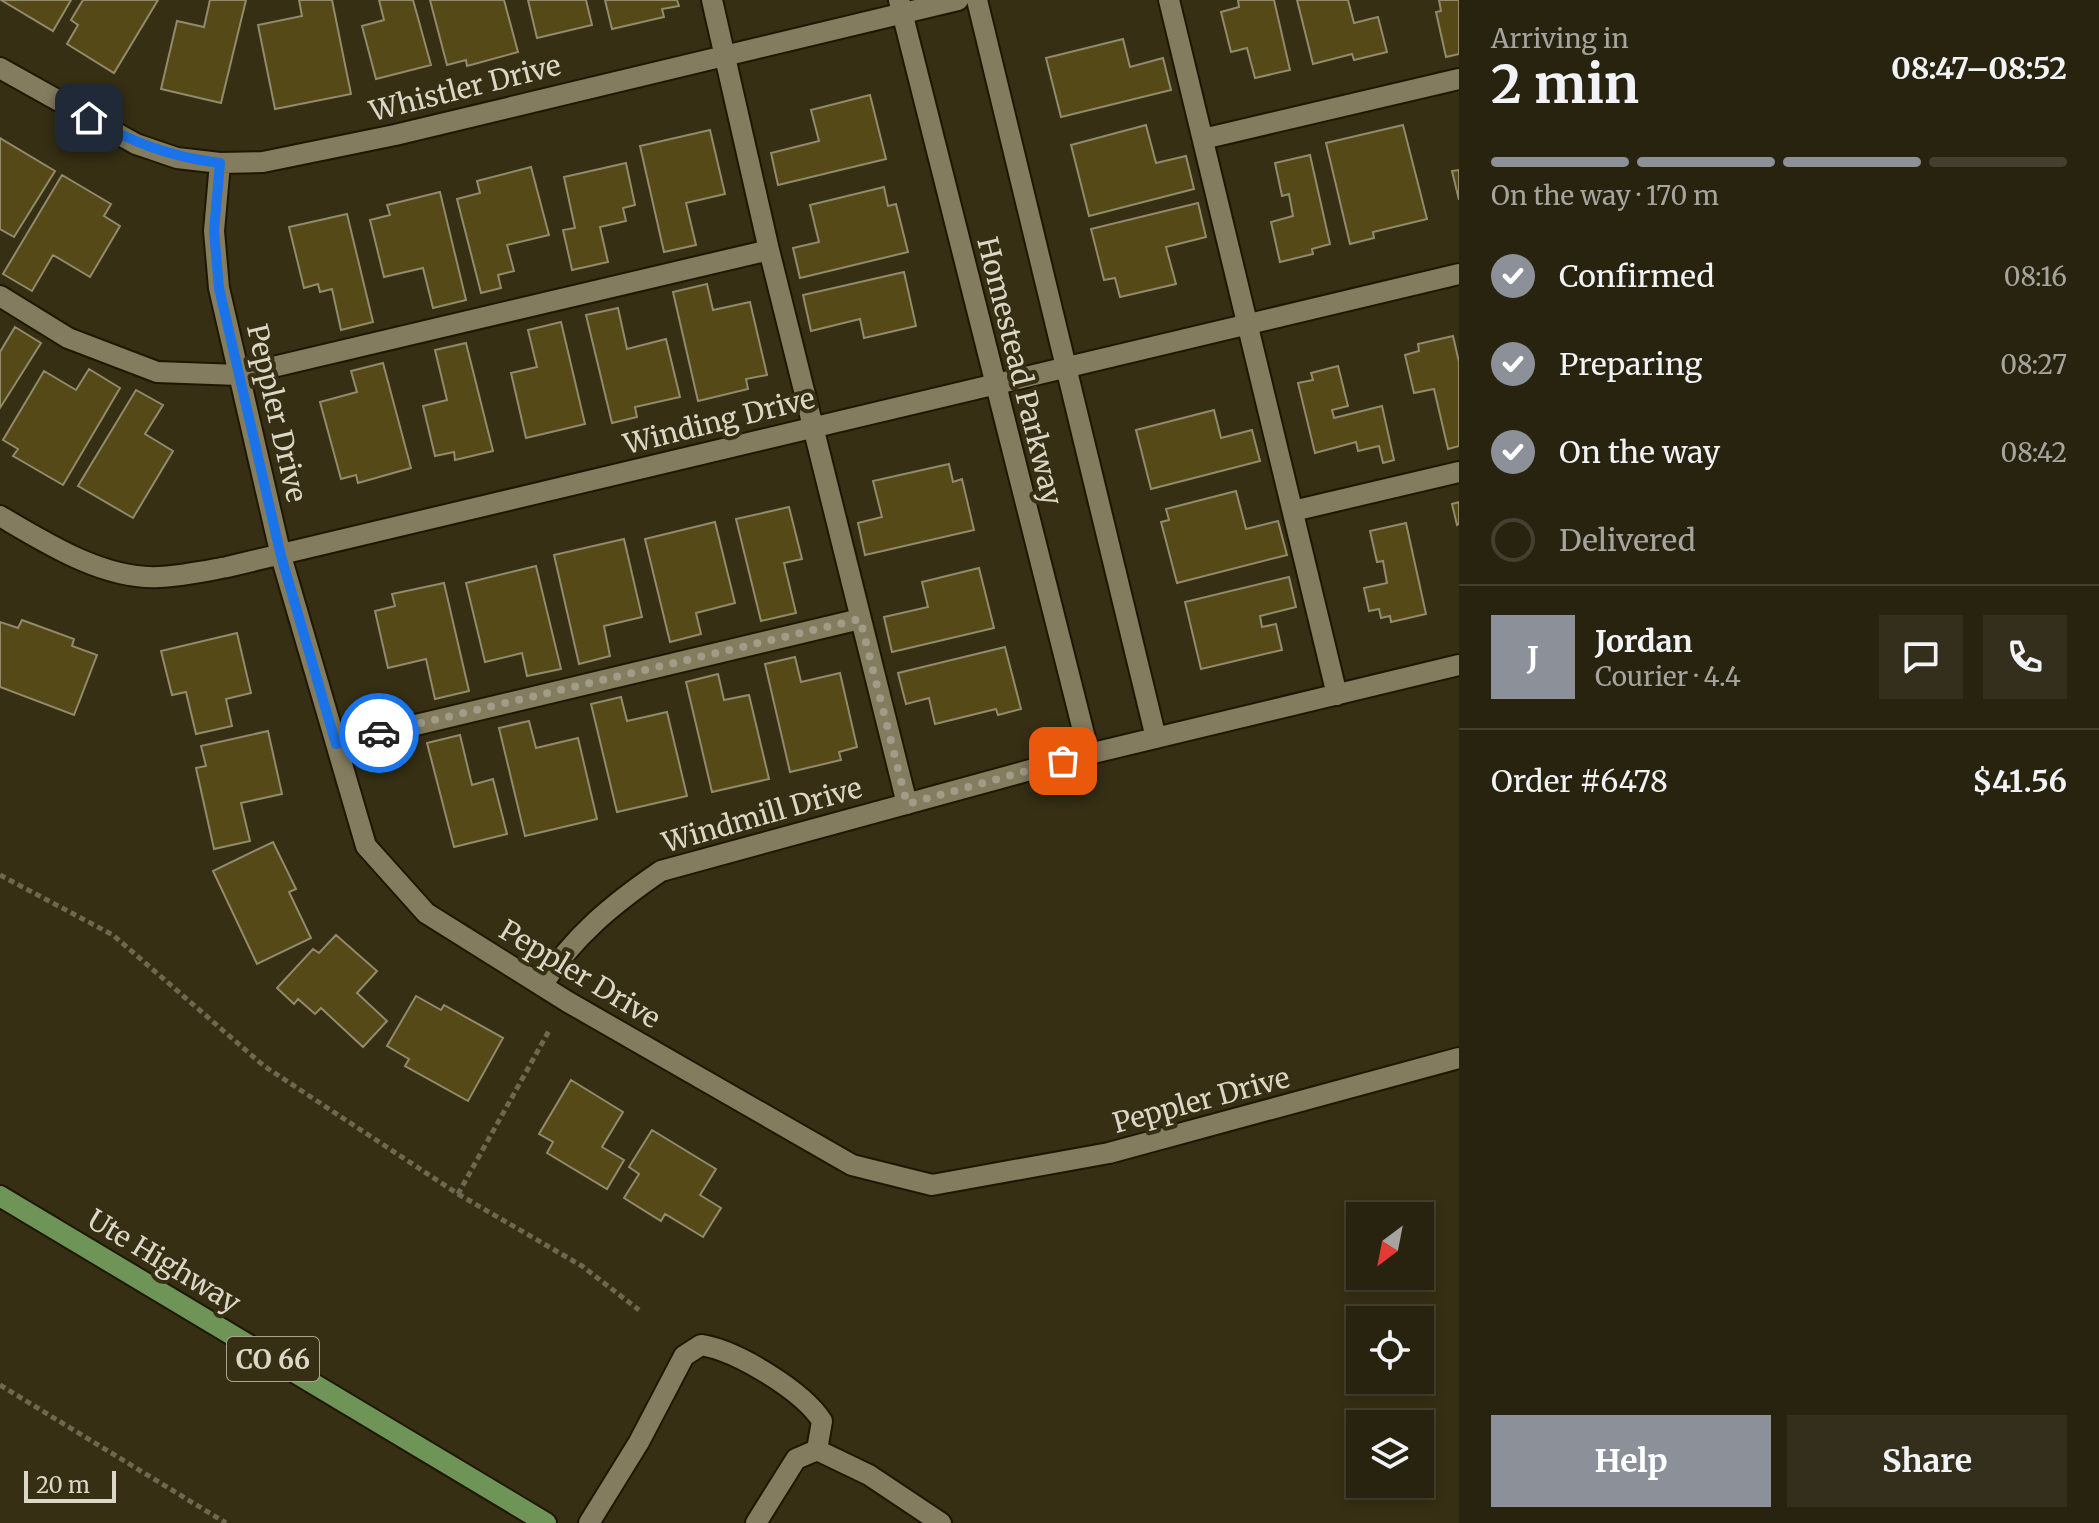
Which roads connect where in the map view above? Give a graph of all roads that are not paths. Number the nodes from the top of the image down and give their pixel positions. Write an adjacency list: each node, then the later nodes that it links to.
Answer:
1 (712, 0): 6 (street)
2 (958, 0): 5 (street, Whistler Drive)
3 (977, 0): 15 (street, Homestead Parkway)
4 (1169, 0): 9 (street)
5 (901, 7): 6 (street, Whistler Drive); 17 (street, Homestead Parkway)
6 (726, 56): 10 (street, Whistler Drive); 11 (street)
7 (0, 68): 10 (street, Whistler Drive)
8 (1459, 79): 9 (street)
9 (1203, 139): 14 (street)
10 (220, 163): 16 (street, Peppler Drive)
11 (769, 250): 16 (street); 18 (street)
12 (1459, 274): 14 (street, Winding Drive)
13 (0, 296): 16 (street)
14 (1248, 324): 15 (street, Winding Drive); 20 (street)
15 (1066, 367): 17 (street, Winding Drive); 26 (street, Homestead Parkway)
16 (239, 375): 22 (street, Peppler Drive)
17 (994, 384): 18 (street, Winding Drive); 28 (street, Homestead Parkway)
18 (814, 427): 22 (street, Winding Drive); 23 (street)
19 (1459, 472): 20 (street)
20 (1293, 511): 25 (street)
21 (0, 516): 22 (street, Winding Drive)
22 (281, 556): 27 (street, Peppler Drive)
23 (860, 619): 27 (street); 29 (street)
24 (1459, 665): 25 (street, Windmill Drive)
25 (1337, 695): 26 (street, Windmill Drive)
26 (1156, 738): 28 (street, Windmill Drive)
27 (336, 744): 30 (street, Peppler Drive)
28 (1089, 754): 29 (street, Windmill Drive)
29 (907, 804): 30 (street, Windmill Drive)
30 (542, 986): 31 (street, Peppler Drive)
31 (1459, 1058)
32 (0, 1196): 34 (main road, Ute Highway / CO 66)
33 (817, 1450): 35 (street); 36 (street); 37 (street)
34 (546, 1523)
35 (589, 1523)
36 (756, 1523)
37 (941, 1523)

